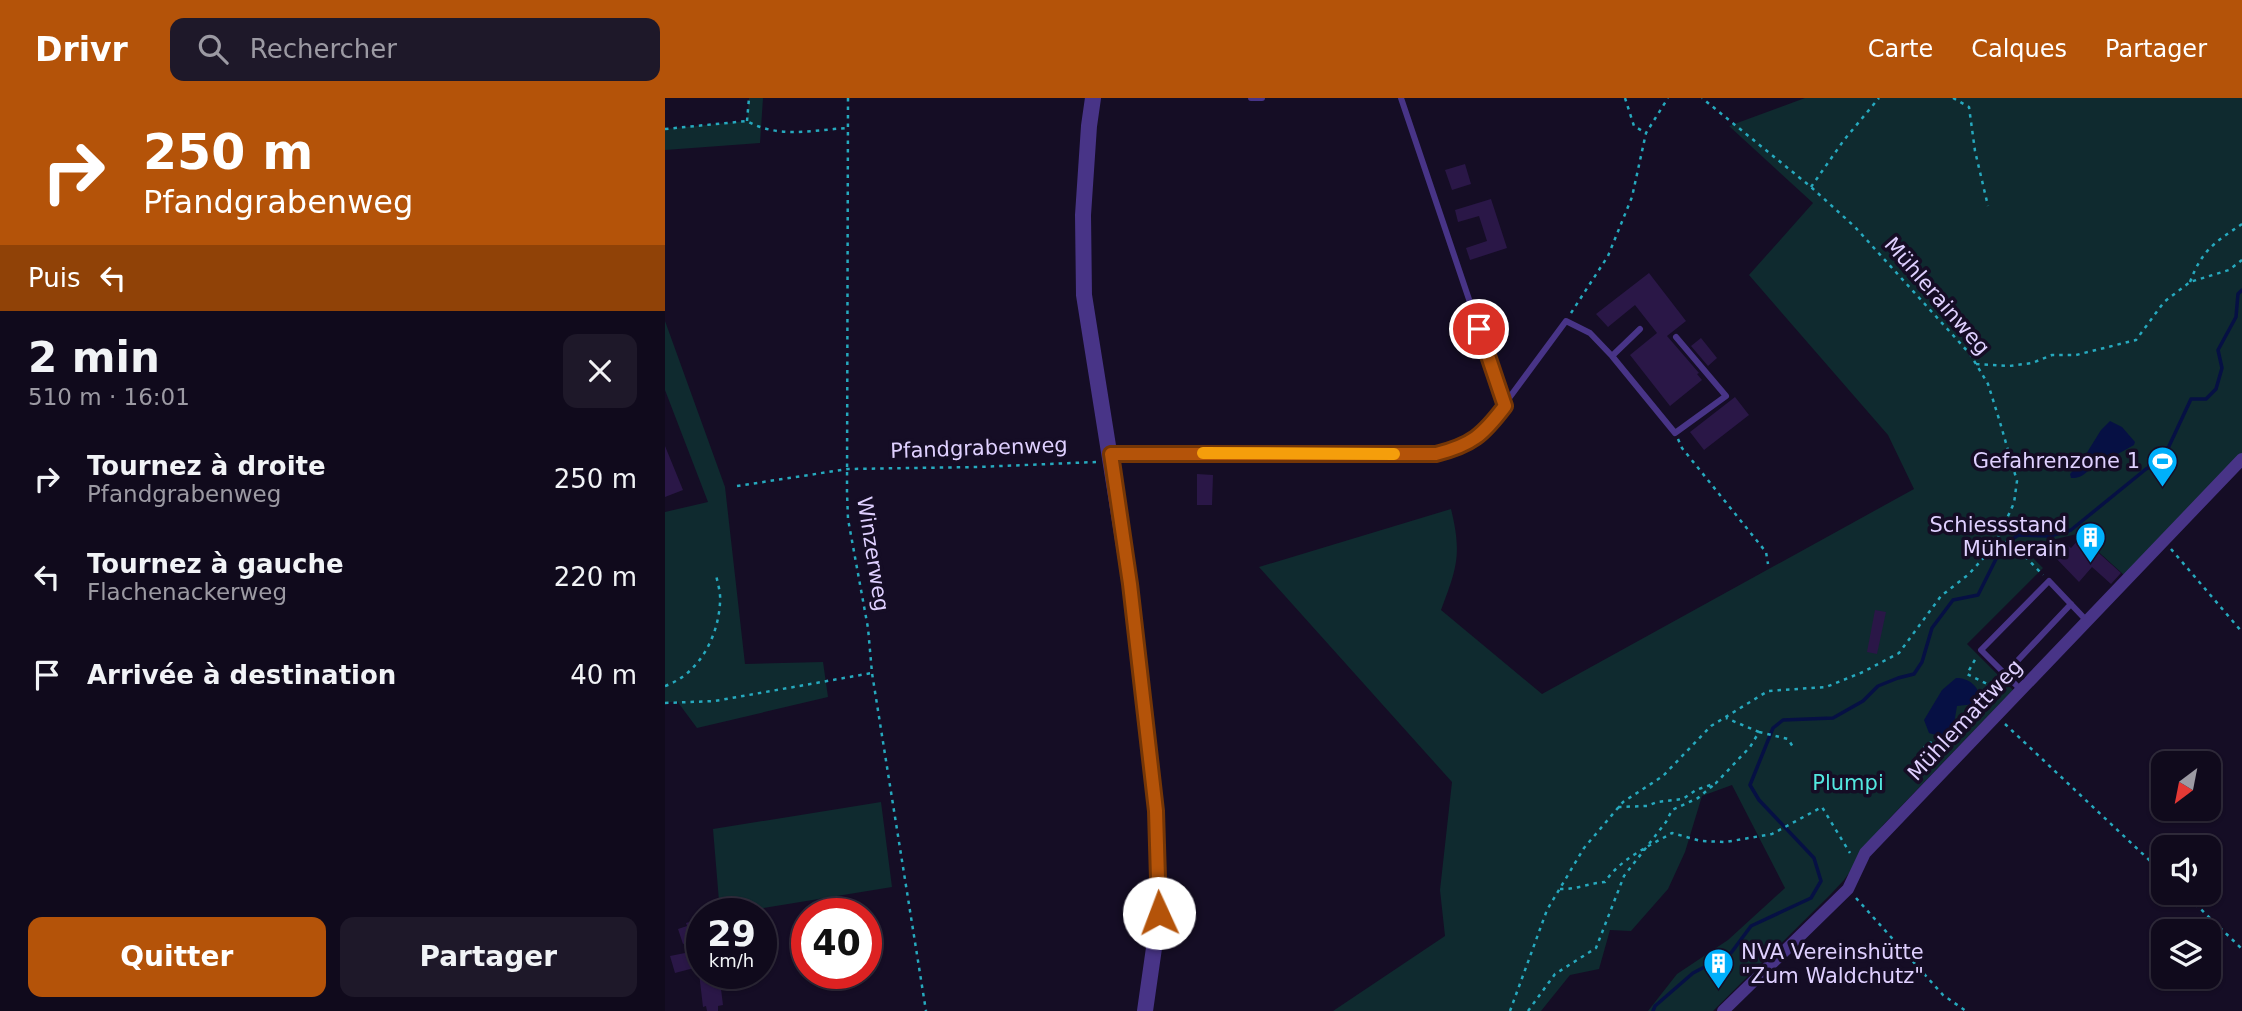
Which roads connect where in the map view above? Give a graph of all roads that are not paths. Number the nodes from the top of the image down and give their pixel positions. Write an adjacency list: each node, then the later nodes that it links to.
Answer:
1 (1093, 98): 9 (street)
2 (1251, 98): 3 (lane)
3 (1262, 98)
4 (1401, 98): 8 (lane)
5 (1640, 329): 7 (lane)
6 (1677, 337): 7 (lane)
7 (1612, 356): 8 (lane)
8 (1505, 406): 9 (lane)
9 (1112, 457): 15 (street)
10 (2242, 459): 12 (street, Mühlemattweg)
11 (2071, 604): 12 (lane); 13 (lane); 13 (lane)
12 (2086, 620): 14 (street, Mühlemattweg)
13 (2005, 674): 14 (lane)
14 (2020, 689): 16 (street, Mühlemattweg)
15 (1145, 1011)
16 (1723, 1011)

